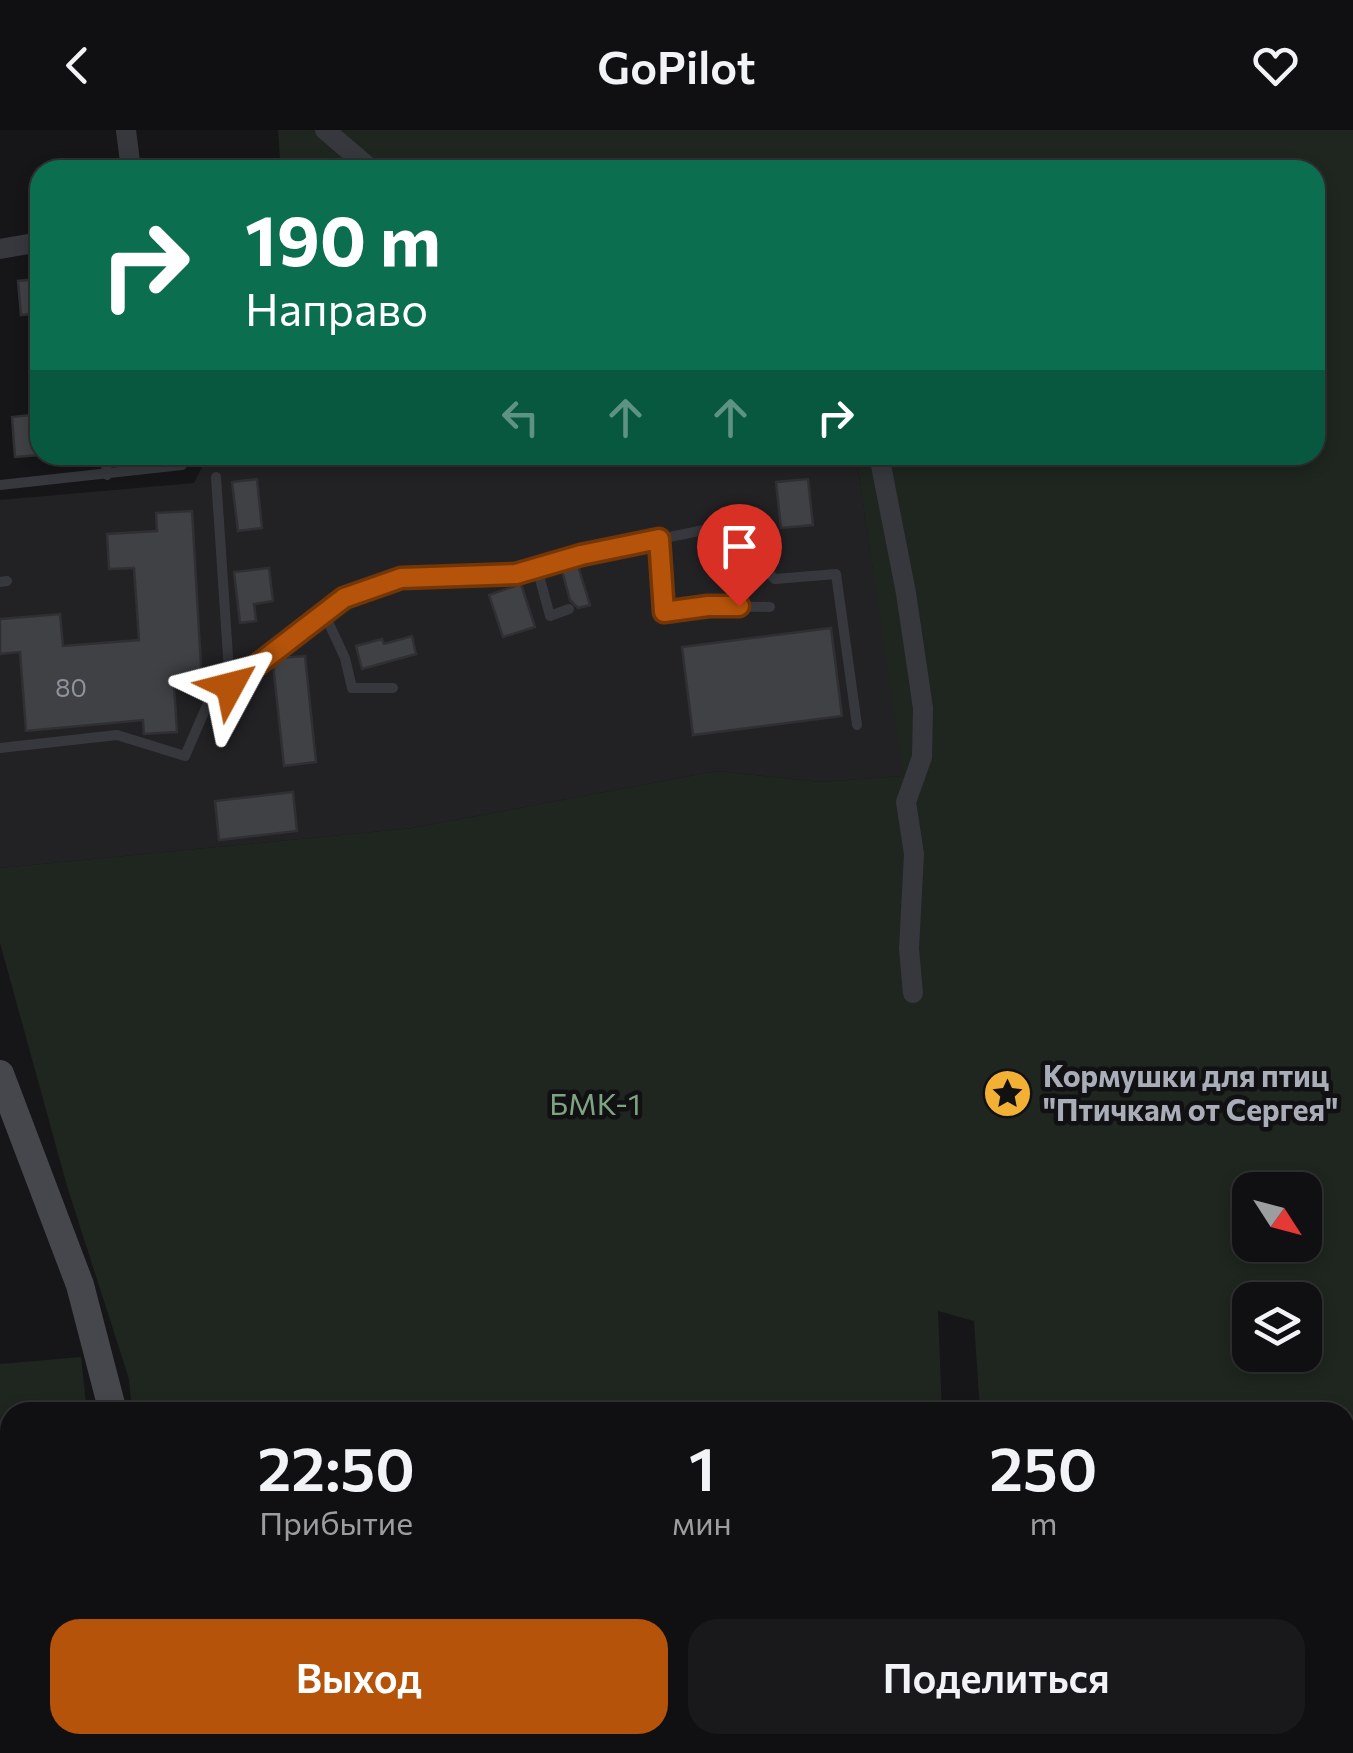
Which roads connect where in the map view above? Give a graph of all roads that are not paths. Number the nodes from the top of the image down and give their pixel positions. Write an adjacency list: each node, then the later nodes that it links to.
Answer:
1 (126, 130): 3 (street)
2 (325, 130): 4 (street)
3 (130, 160)
4 (360, 160)
5 (30, 244): 6 (street)
6 (0, 249)
7 (106, 465): 10 (lane)
8 (182, 465): 10 (lane)
9 (882, 465): 22 (street)
10 (107, 475): 12 (lane)
11 (216, 478): 18 (lane)
12 (0, 485)
13 (659, 539): 14 (lane); 15 (lane); 20 (lane)
14 (537, 568): 16 (lane); 17 (lane)
15 (770, 607)
16 (569, 609)
17 (324, 613): 18 (lane); 19 (lane)
18 (230, 686): 21 (lane)
19 (392, 688)
20 (857, 725)
21 (0, 748)
22 (913, 993)
23 (0, 1074): 24 (main road)
24 (110, 1402)

